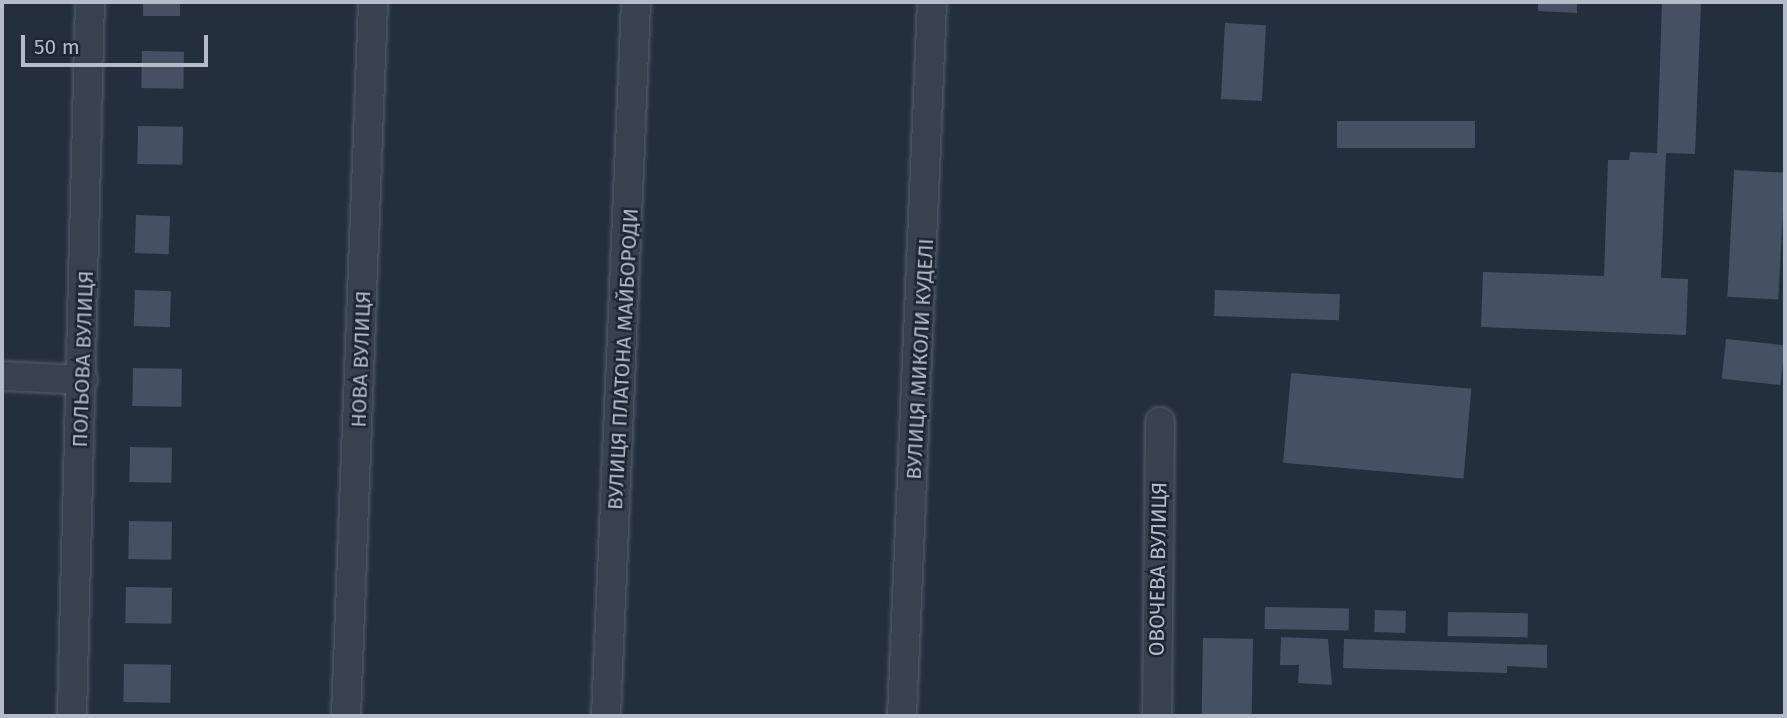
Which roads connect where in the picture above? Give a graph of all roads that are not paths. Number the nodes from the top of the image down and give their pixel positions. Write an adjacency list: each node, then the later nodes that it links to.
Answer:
1 (90, 2): 6 (street, ПОЛЬОВА ВУЛИЦЯ)
2 (373, 2): 9 (street, НОВА ВУЛИЦЯ)
3 (636, 2): 10 (street, ВУЛИЦЯ ПЛАТОНА МАЙБОРОДИ)
4 (932, 2): 11 (street, ВУЛИЦЯ МИКОЛИ КУДЕЛІ)
5 (2, 376): 6 (street)
6 (83, 380): 8 (street, ПОЛЬОВА ВУЛИЦЯ)
7 (1160, 422): 12 (street, ОВОЧЕВА ВУЛИЦЯ)
8 (72, 716)
9 (346, 716)
10 (606, 716)
11 (902, 716)
12 (1157, 716)

